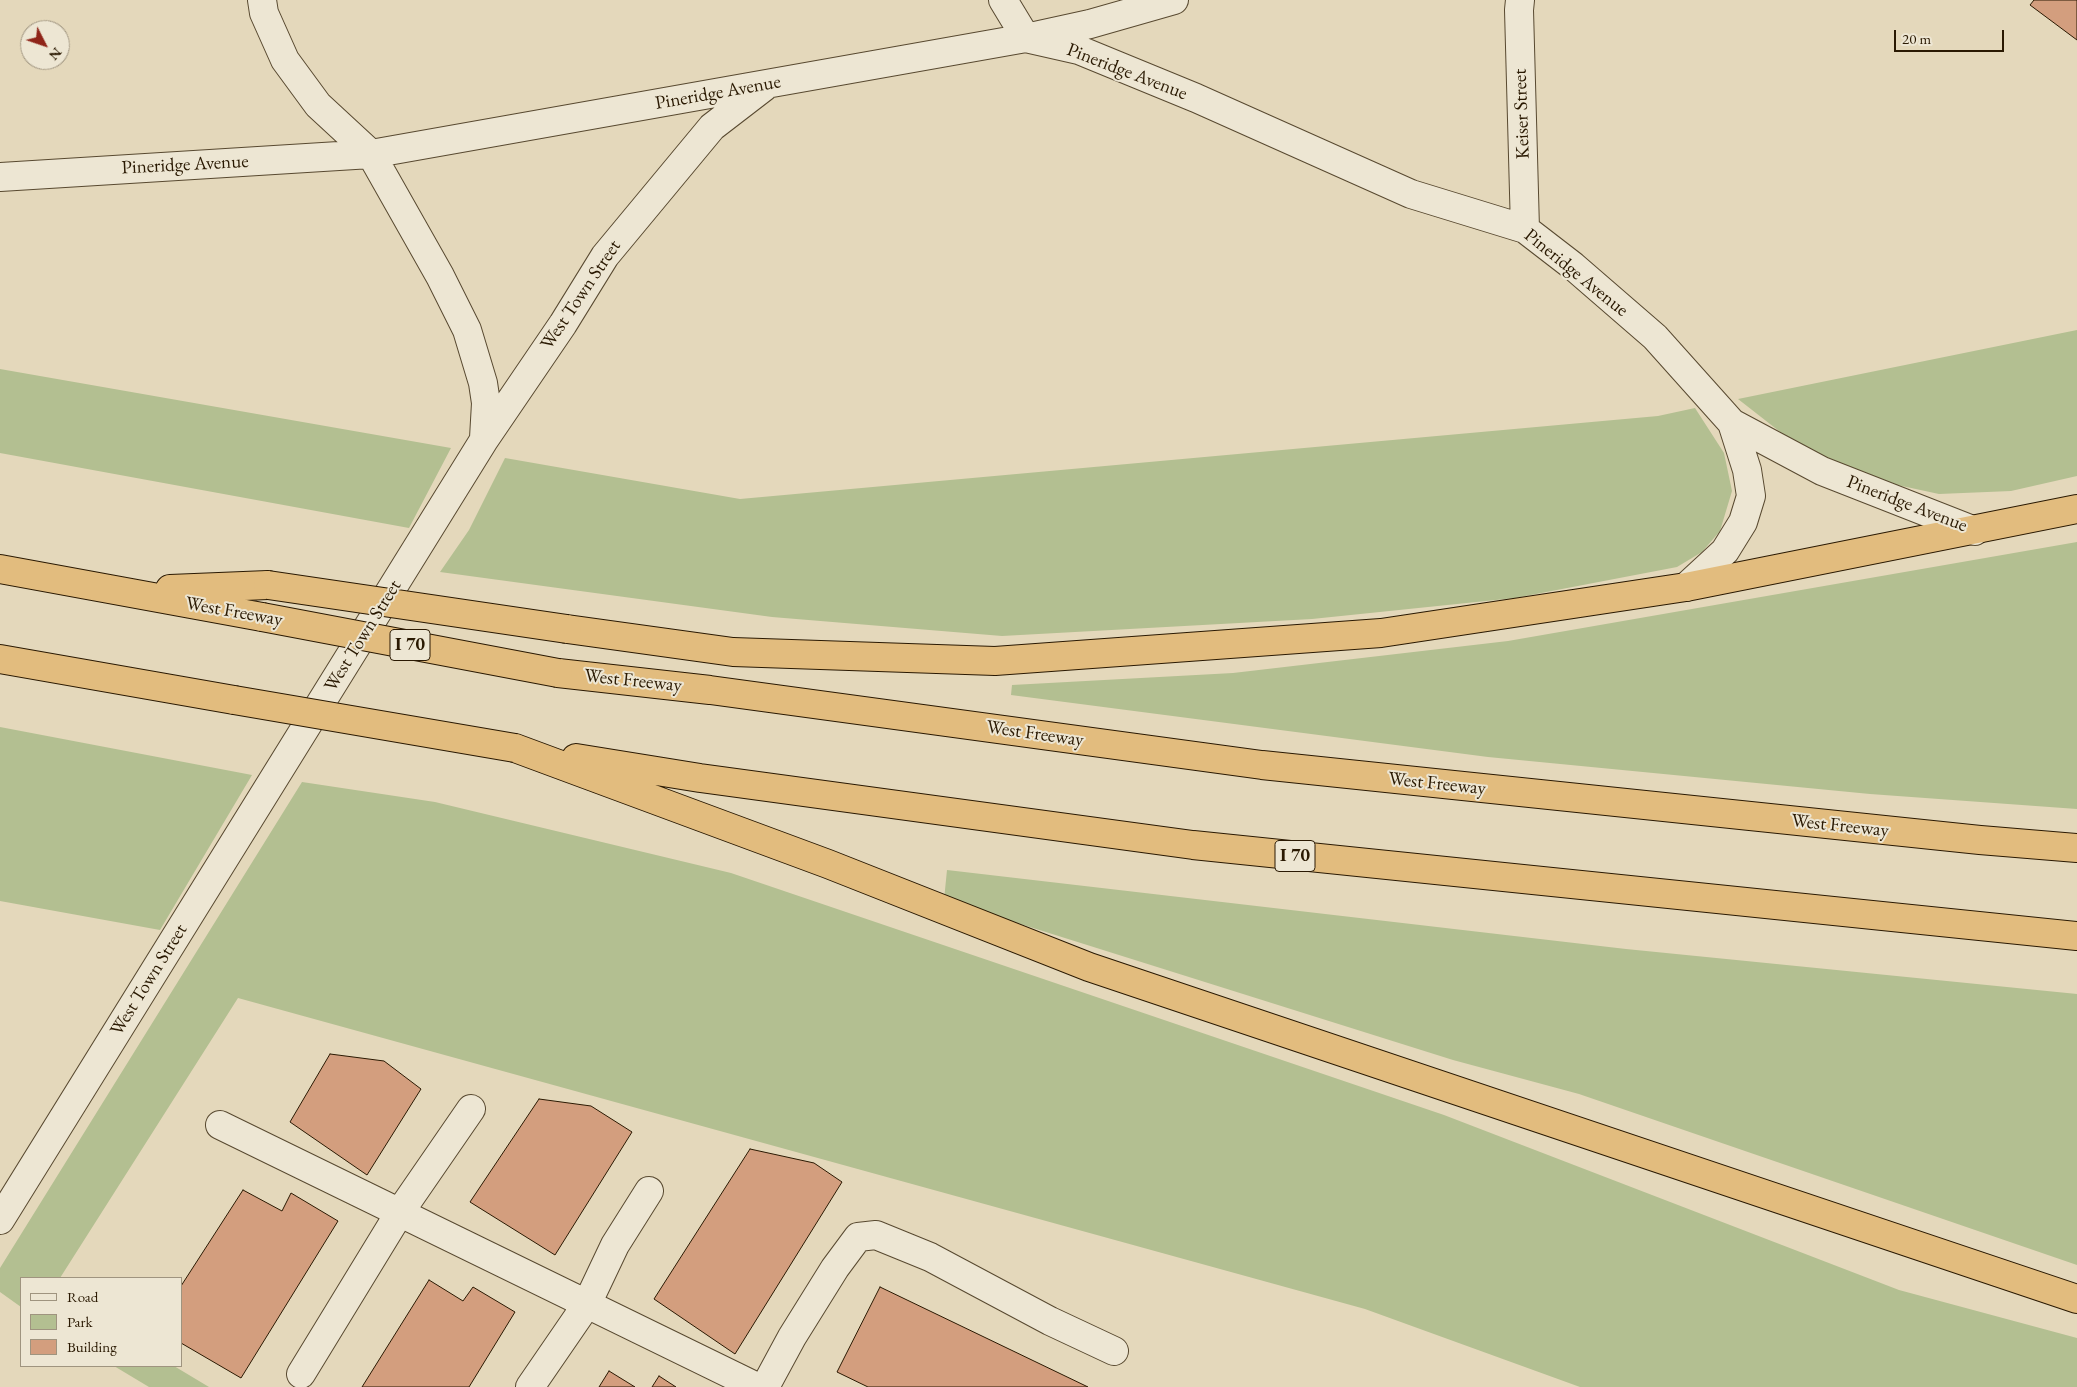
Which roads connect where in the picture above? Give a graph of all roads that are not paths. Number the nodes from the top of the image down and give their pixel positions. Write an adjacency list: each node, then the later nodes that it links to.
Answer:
1 (262, 0): 7 (street)
2 (1003, 0): 5 (street)
3 (1174, 0): 5 (street)
4 (1520, 0): 9 (street, Keiser Street)
5 (1026, 38): 6 (street, Pineridge Avenue); 9 (street, Pineridge Avenue)
6 (766, 85): 7 (street, Pineridge Avenue); 11 (street, West Town Street)
7 (371, 154): 8 (street, Pineridge Avenue); 11 (street)
8 (0, 177)
9 (1525, 229): 10 (street, Pineridge Avenue)
10 (1732, 422): 13 (street, Pineridge Avenue); 15 (street, Pineridge Avenue)
11 (484, 440): 25 (street, West Town Street)
12 (2077, 509): 13 (highway)
13 (1975, 531): 15 (highway)
14 (0, 569): 16 (highway, West Freeway / I 70)
15 (1686, 587): 16 (highway, bridge)
16 (121, 592): 19 (highway, West Freeway / I 70, bridge)
17 (0, 659): 18 (highway, I 70, bridge)
18 (515, 748): 20 (highway, I 70); 26 (highway)
19 (2077, 848)
20 (2077, 936)
21 (471, 1109): 24 (street)
22 (220, 1125): 24 (street)
23 (649, 1191): 27 (street)
24 (400, 1212): 27 (street); 29 (street)
25 (0, 1220)
26 (2077, 1299)
27 (587, 1304): 30 (street); 31 (street)
28 (1114, 1351): 32 (street)
29 (301, 1374)
30 (530, 1387)
31 (757, 1387)
32 (765, 1387)

